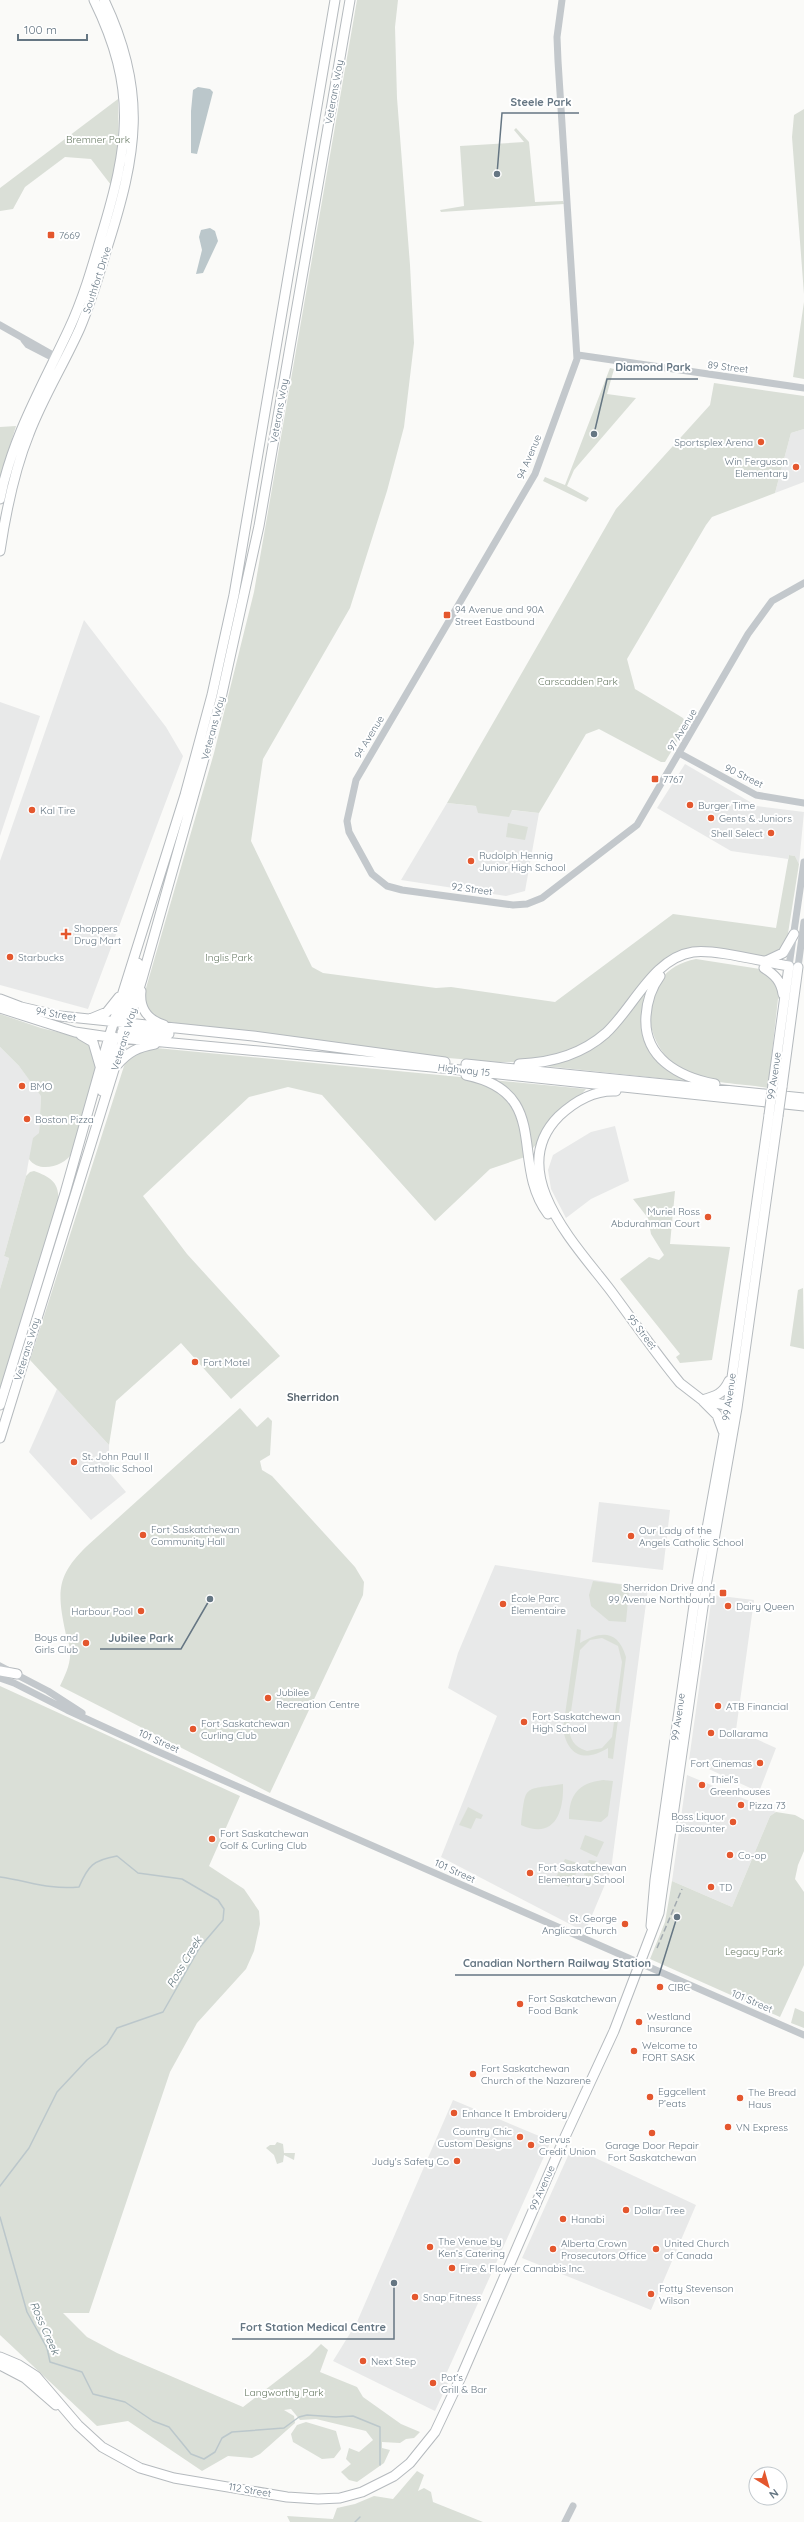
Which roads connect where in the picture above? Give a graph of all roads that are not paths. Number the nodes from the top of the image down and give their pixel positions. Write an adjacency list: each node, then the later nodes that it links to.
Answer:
1 (94, 0): 8 (main road, Southfort Drive)
2 (104, 0): 8 (main road, Southfort Drive)
3 (335, 0): 18 (main road, Veterans Way)
4 (350, 0): 23 (main road, Veterans Way)
5 (562, 0): 7 (street, 94 Avenue)
6 (0, 325): 8 (street)
7 (578, 355): 9 (street, 89 Street); 16 (street, 94 Avenue)
8 (58, 359): 10 (main road, Southfort Drive); 11 (main road, Southfort Drive)
9 (804, 388)
10 (0, 499)
11 (0, 551)
12 (804, 583): 13 (street, 97 Avenue)
13 (680, 753): 14 (street, 90 Street); 17 (street, 97 Avenue)
14 (804, 803)
15 (804, 862): 20 (street, 99 Avenue)
16 (372, 874): 17 (street, 92 Street)
17 (566, 880)
18 (156, 886): 24 (main road, Veterans Way); 30 (main road)
19 (804, 922): 22 (street, 99 Avenue)
20 (794, 934): 21 (main road); 22 (street, 99 Avenue)
21 (764, 965): 22 (main road); 26 (main road); 35 (main road); 40 (main road)
22 (793, 968): 26 (main road, 99 Avenue); 39 (main road, 99 Avenue)
23 (142, 979): 30 (main road, Veterans Way); 31 (main road)
24 (124, 988): 28 (main road); 30 (main road, Veterans Way)
25 (0, 999): 28 (main road, 94 Street)
26 (784, 1001): 39 (main road, 99 Avenue)
27 (0, 1008): 29 (main road, 94 Street)
28 (89, 1020): 30 (main road, 94 Street)
29 (39, 1021): 30 (main road); 32 (main road, 94 Street)
30 (119, 1029): 31 (main road, Highway 15); 32 (main road, 94 Street); 33 (main road); 34 (main road, Highway 15); 36 (main road, Veterans Way); 38 (main road, Veterans Way); 45 (main road)
31 (176, 1029): 33 (main road, Highway 15)
32 (75, 1032): 38 (main road)
33 (253, 1036): 35 (main road, Highway 15)
34 (170, 1043): 36 (main road); 37 (main road, Highway 15)
35 (476, 1065): 40 (main road, Highway 15)
36 (116, 1066): 45 (main road, Veterans Way)
37 (432, 1067): 41 (main road, Highway 15); 46 (main road)
38 (100, 1071): 49 (main road, Veterans Way)
39 (777, 1085): 44 (main road, 99 Avenue, bridge)
40 (744, 1092): 42 (main road, Highway 15)
41 (693, 1094): 43 (main road, Highway 15); 46 (main road)
42 (804, 1098)
43 (804, 1106)
44 (773, 1116): 47 (main road, 99 Avenue); 50 (main road, 99 Avenue)
45 (90, 1154): 52 (main road, Veterans Way)
46 (564, 1231): 48 (main road, 95 Street)
47 (733, 1373): 48 (main road); 50 (main road, 99 Avenue)
48 (702, 1400): 50 (main road, 95 Street); 51 (main road)
49 (0, 1405)
50 (733, 1407): 51 (main road, 99 Avenue); 58 (main road, 99 Avenue)
51 (724, 1434): 58 (main road, 99 Avenue)
52 (0, 1438)
53 (0, 1666): 55 (street, 101 Street)
54 (0, 1671): 55 (main road)
55 (17, 1674): 57 (street, 101 Street)
56 (0, 1678): 57 (street, 101 Street)
57 (99, 1724): 59 (street, 101 Street)
58 (651, 1931): 59 (main road, 99 Avenue)
59 (640, 1963): 60 (street, 101 Street); 64 (main road, 99 Avenue)
60 (804, 2035)
61 (0, 2357): 63 (main road, 112 Street)
62 (0, 2365): 63 (main road, 112 Street)
63 (72, 2419): 64 (main road, 112 Street)
64 (428, 2443)
65 (573, 2506): 66 (street)
66 (565, 2522)

